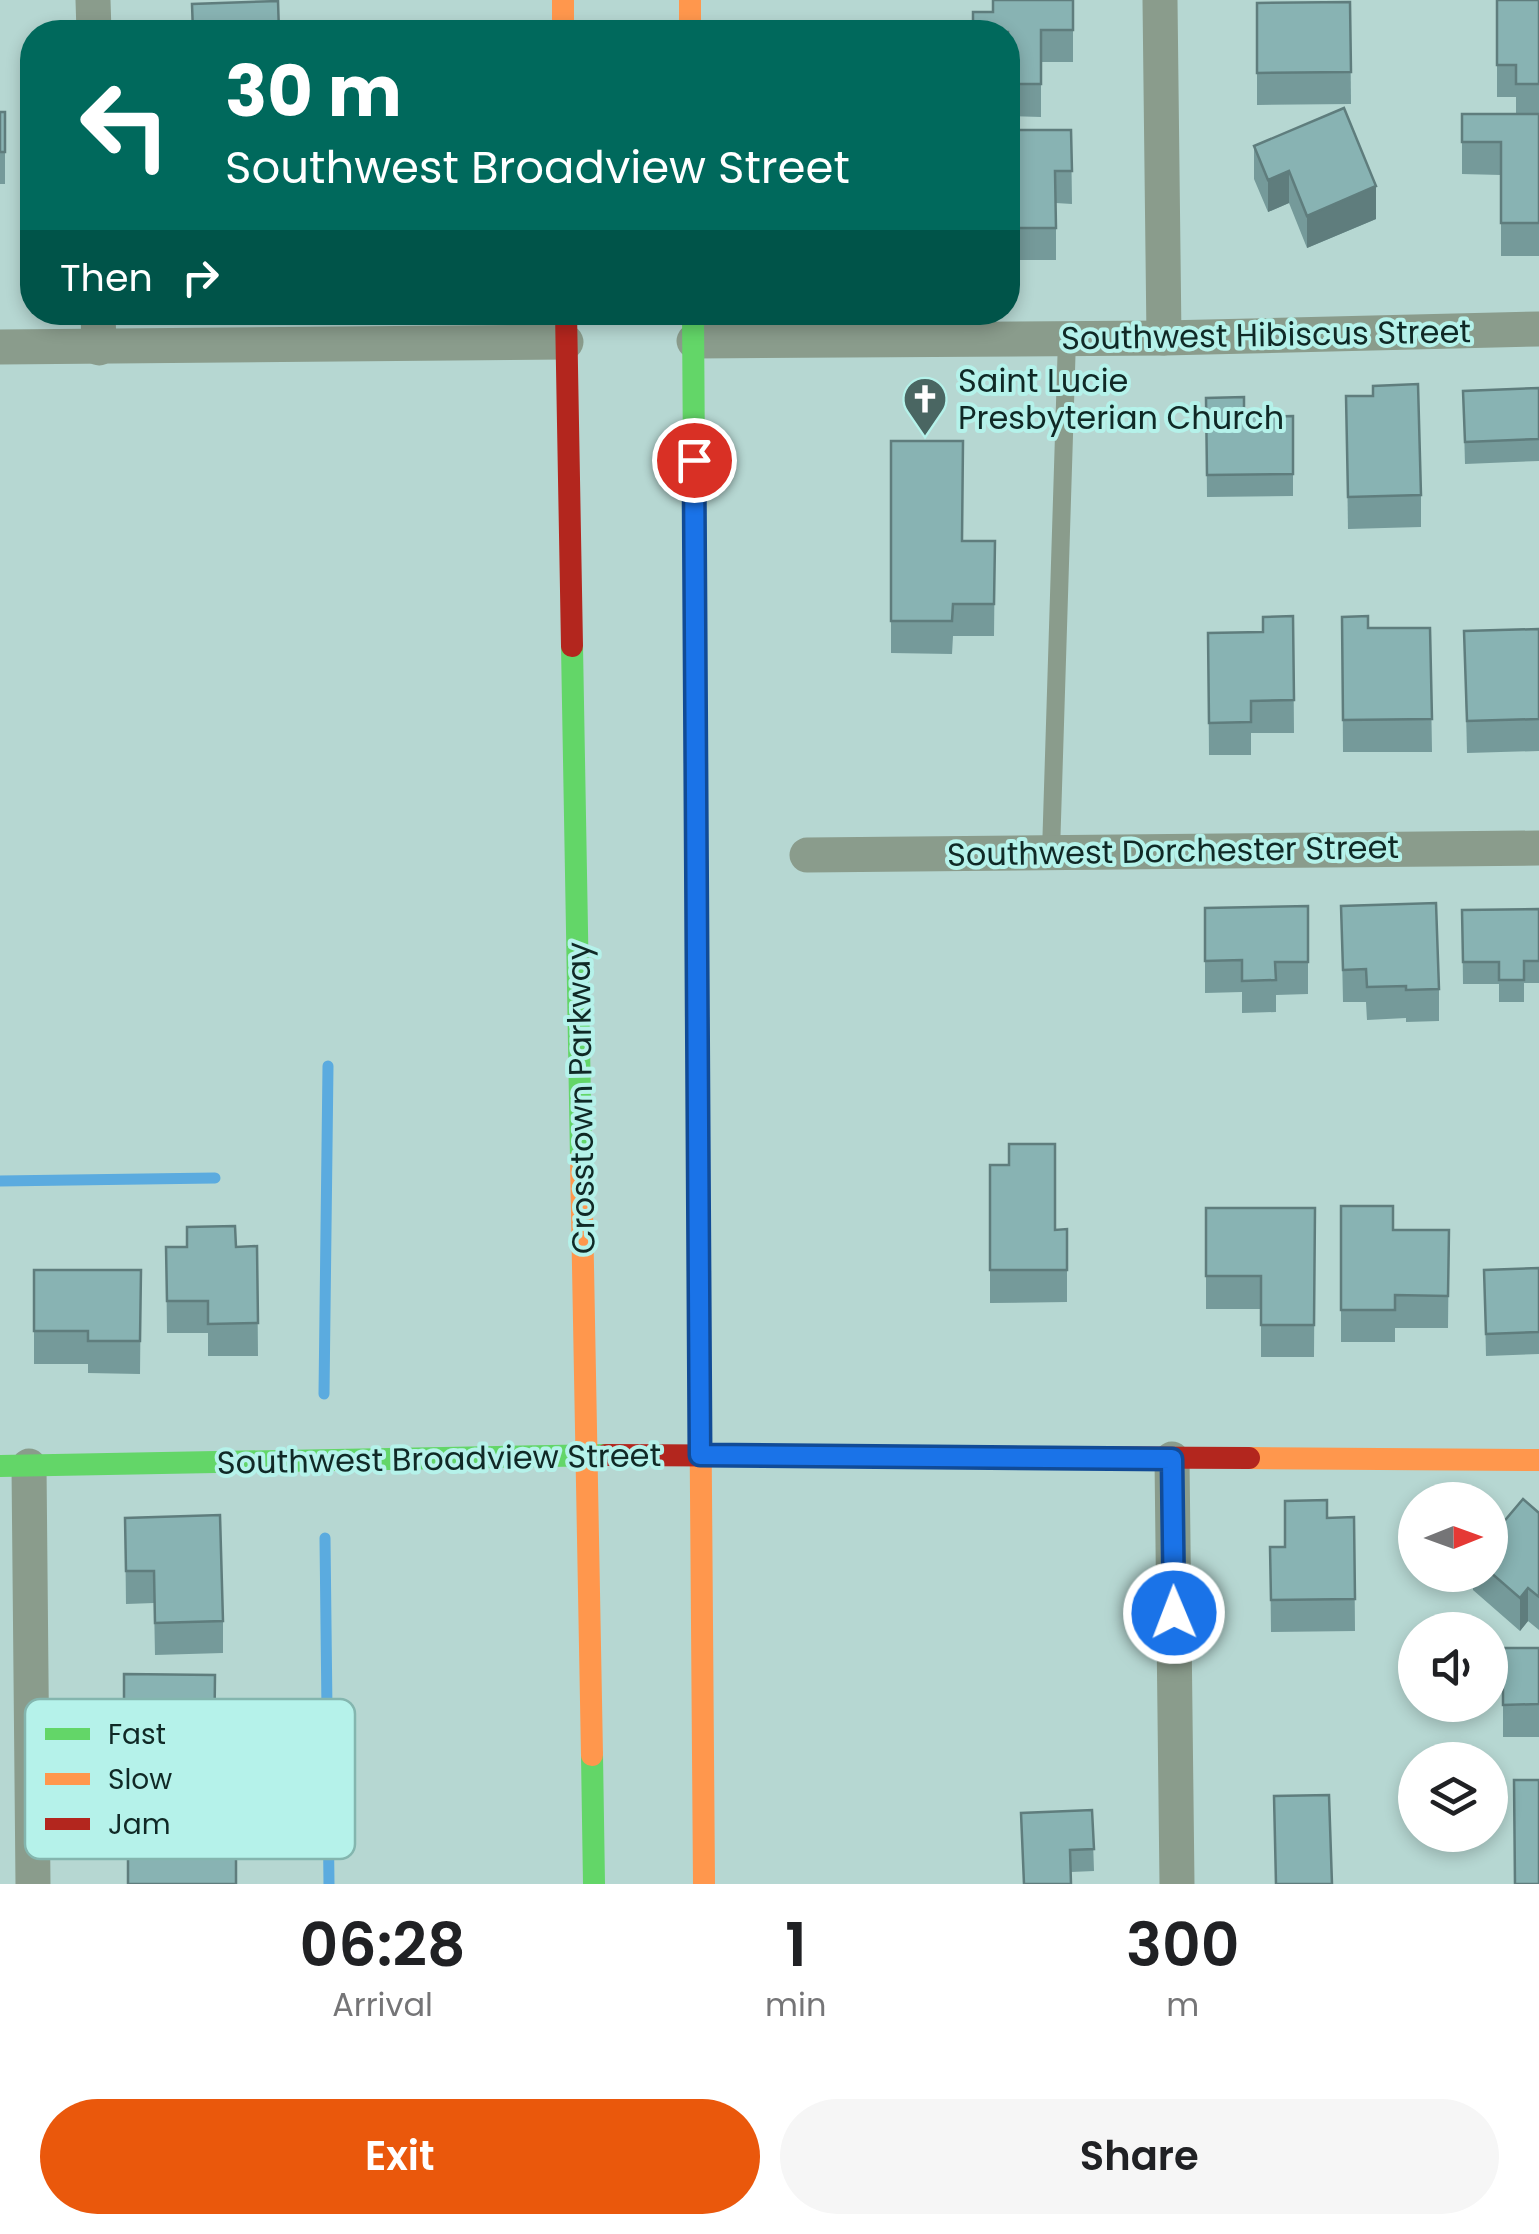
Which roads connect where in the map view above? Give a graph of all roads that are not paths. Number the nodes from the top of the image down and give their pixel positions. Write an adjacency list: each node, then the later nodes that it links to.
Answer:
1 (1160, 0): 7 (street)
2 (98, 325): 9 (street)
3 (566, 327): 9 (street); 13 (main road, Crosstown Parkway)
4 (694, 327): 6 (street, Southwest Hibiscus Street); 14 (main road)
5 (1539, 329): 7 (street, Southwest Hibiscus Street)
6 (1067, 338): 7 (street, Southwest Hibiscus Street); 11 (lane)
7 (1164, 338)
8 (0, 348): 9 (street)
9 (99, 348)
10 (1539, 848): 11 (street, Southwest Dorchester Street)
11 (1051, 852): 12 (street, Southwest Dorchester Street)
12 (807, 854)
13 (588, 1455): 14 (main road, Southwest Broadview Street); 17 (main road, Southwest Broadview Street); 21 (main road, Crosstown Parkway)
14 (700, 1455): 15 (main road, Southwest Broadview Street); 22 (main road)
15 (1172, 1459): 16 (main road, Southwest Broadview Street); 23 (street)
16 (1539, 1460)
17 (14, 1466): 18 (street)
18 (25, 1708)
19 (32, 1859): 20 (street)
20 (33, 1884)
21 (594, 1884)
22 (704, 1884)
23 (1178, 1884)

